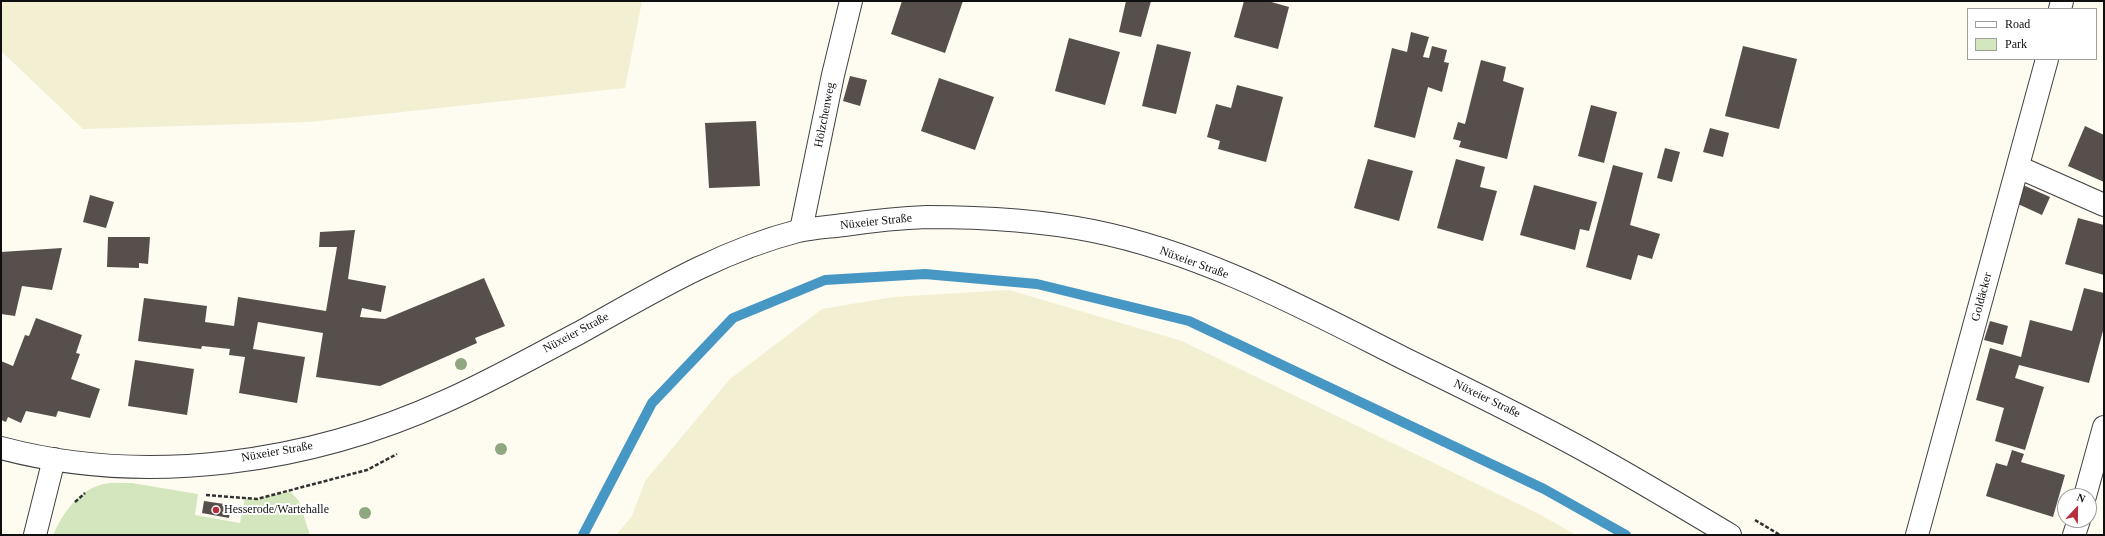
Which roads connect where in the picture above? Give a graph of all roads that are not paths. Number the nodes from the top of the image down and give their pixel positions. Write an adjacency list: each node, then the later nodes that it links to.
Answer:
1 (851, 1): 5 (street, Hölzchenweg)
2 (2047, 60): 3 (street, Goldäcker)
3 (2018, 167): 4 (street); 12 (street, Goldäcker)
4 (2104, 205)
5 (801, 230): 8 (street, Nüxeier Straße); 11 (street, Nüxeier Straße)
6 (2104, 427): 9 (street)
7 (1, 448): 8 (street, Nüxeier Straße)
8 (54, 459): 10 (street)
9 (2087, 488)
10 (35, 535)
11 (1730, 535)
12 (1917, 535)

